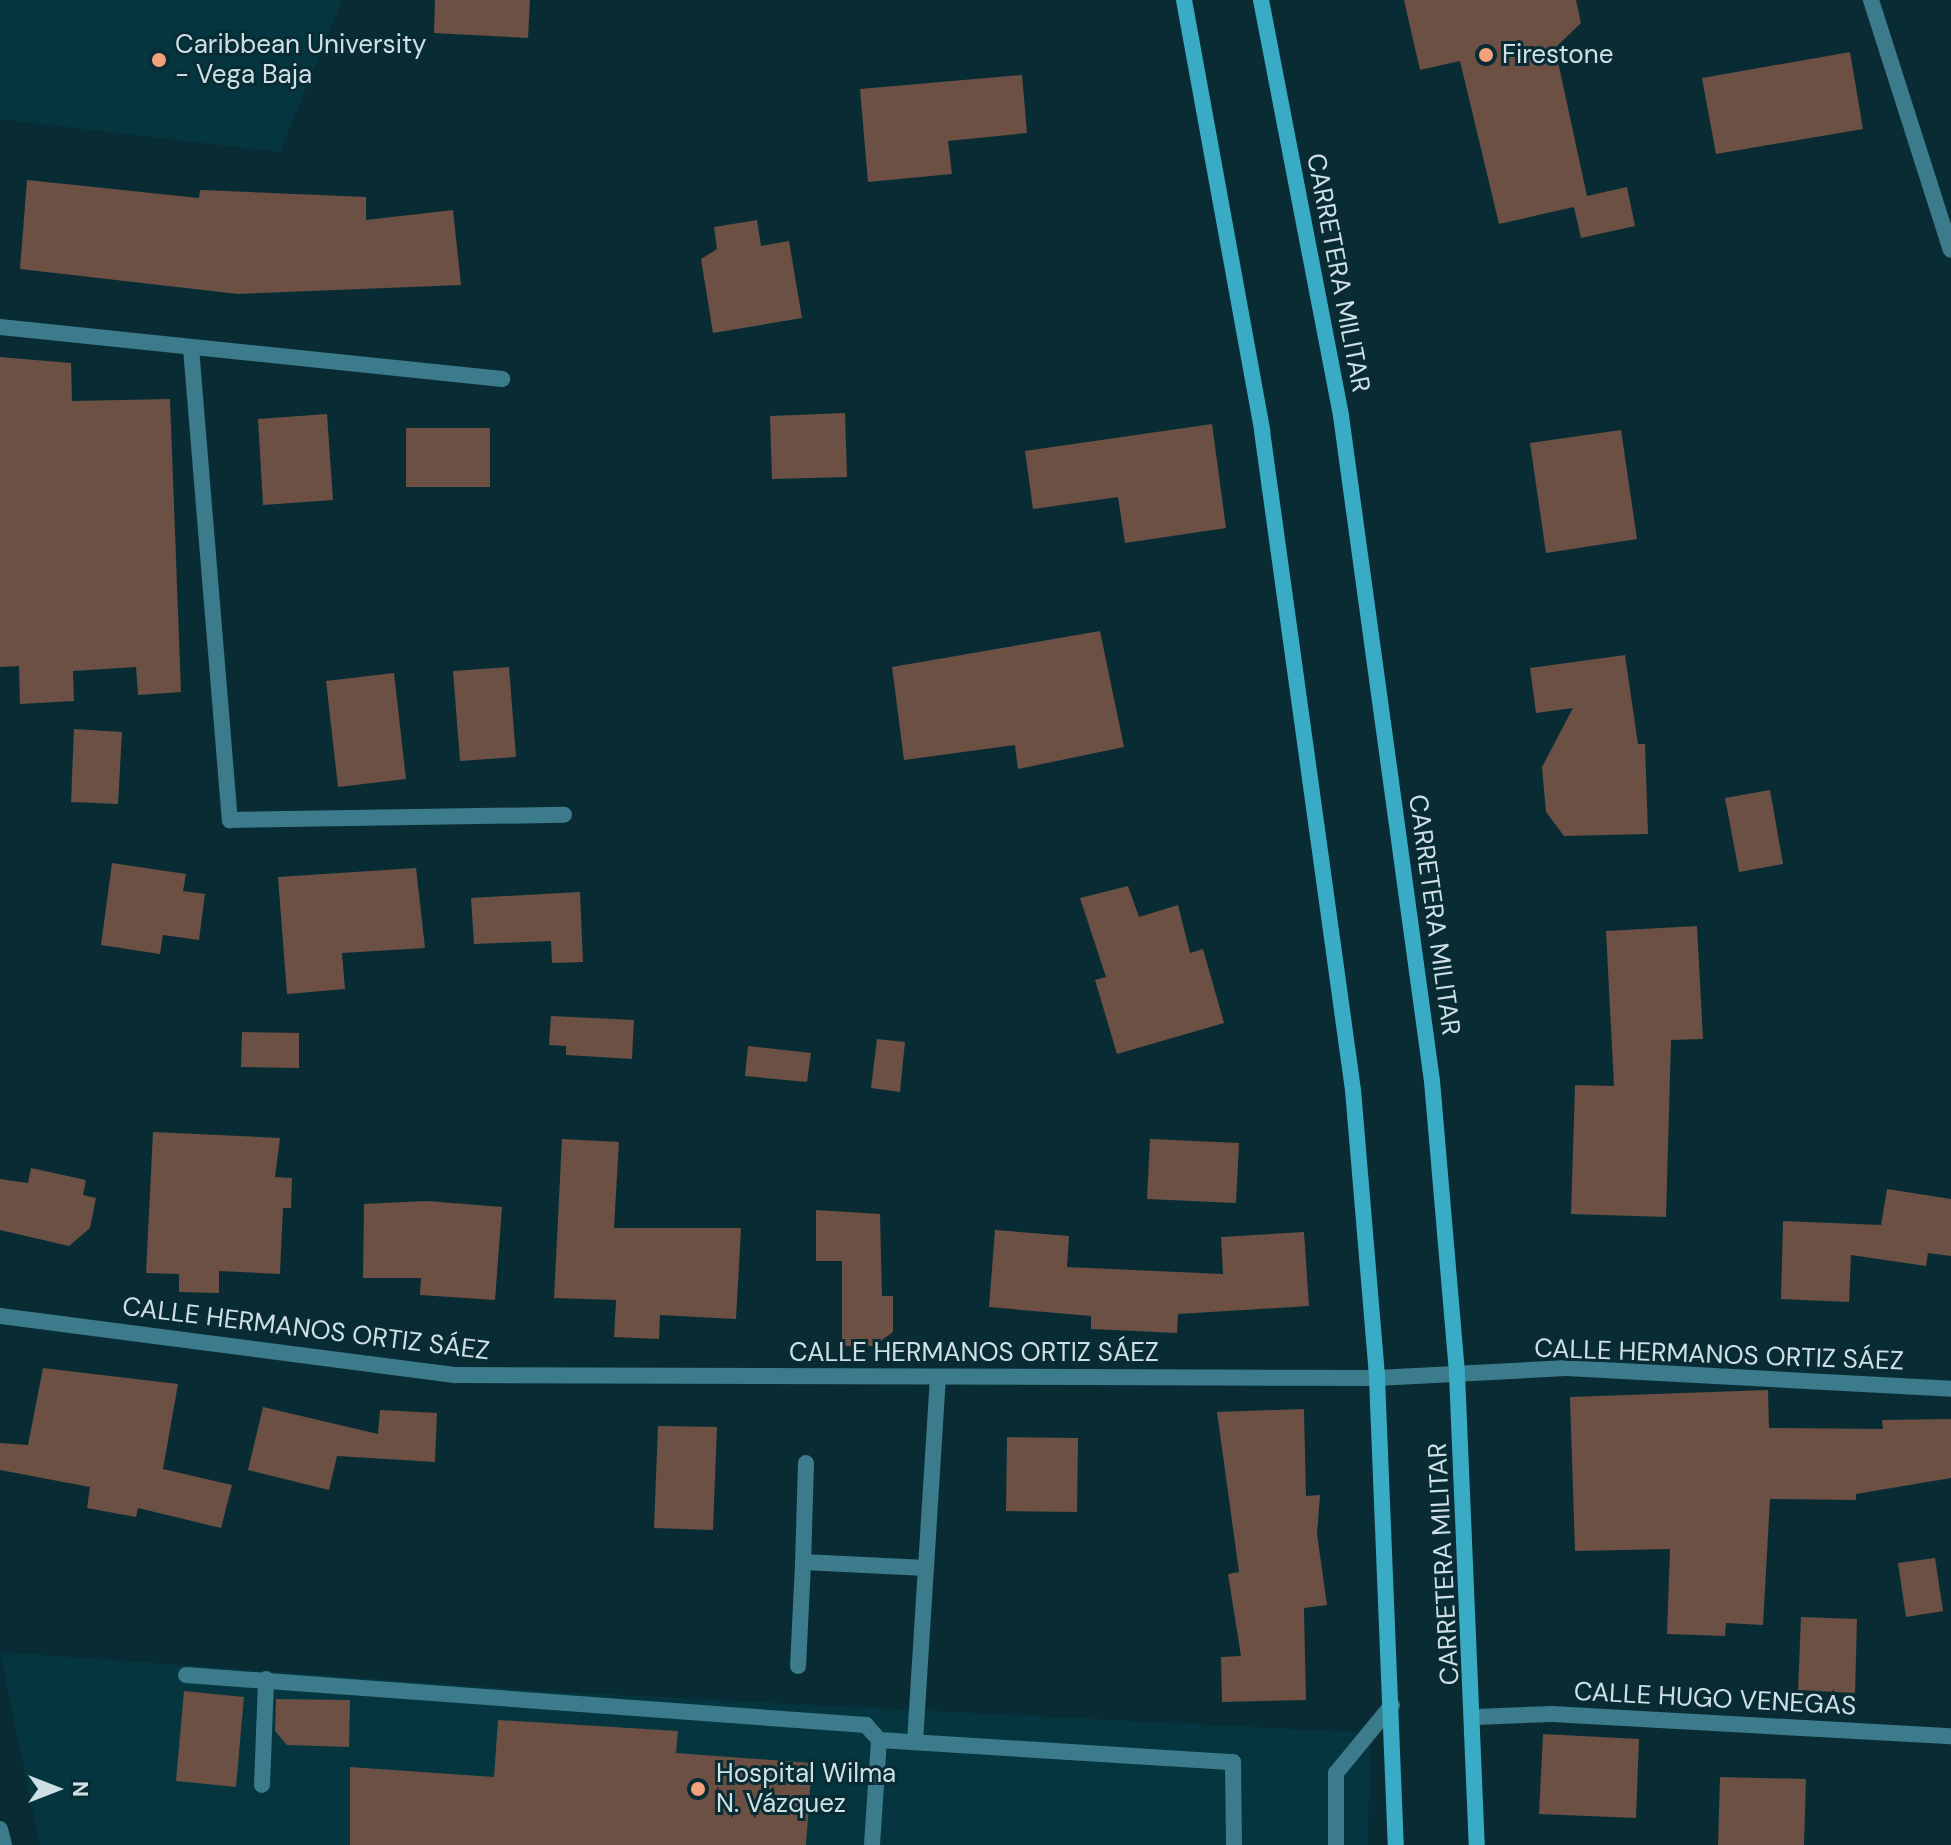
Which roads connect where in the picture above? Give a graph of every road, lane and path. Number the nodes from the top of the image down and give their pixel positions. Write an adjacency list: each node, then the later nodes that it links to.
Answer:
1 (1184, 0): 12 (main road)
2 (1261, 0): 10 (main road, CARRETERA MILITAR)
3 (1871, 0): 4 (street)
4 (1951, 250)
5 (0, 327): 6 (street)
6 (191, 348): 7 (street); 8 (street)
7 (502, 379)
8 (564, 815)
9 (0, 1316): 11 (street, CALLE HERMANOS ORTIZ SÁEZ)
10 (1457, 1374): 12 (street, CALLE HERMANOS ORTIZ SÁEZ); 13 (street, CALLE HERMANOS ORTIZ SÁEZ); 21 (main road, CARRETERA MILITAR)
11 (938, 1377): 12 (street, CALLE HERMANOS ORTIZ SÁEZ); 16 (street)
12 (1377, 1378): 20 (main road)
13 (1951, 1389)
14 (806, 1463): 15 (street)
15 (803, 1562): 16 (street); 17 (street)
16 (926, 1568): 24 (street)
17 (798, 1666)
18 (186, 1675): 19 (street)
19 (266, 1679): 23 (street); 25 (street)
20 (1392, 1705): 30 (street); 31 (main road)
21 (1476, 1717): 22 (street, CALLE HUGO VENEGAS); 32 (main road, CARRETERA MILITAR)
22 (1951, 1736)
23 (879, 1740): 24 (street); 28 (street)
24 (915, 1742): 29 (street)
25 (262, 1785)
26 (0, 1829): 27 (street)
27 (4, 1845)
28 (872, 1845)
29 (1234, 1845)
30 (1336, 1845)
31 (1396, 1845)
32 (1477, 1845)

